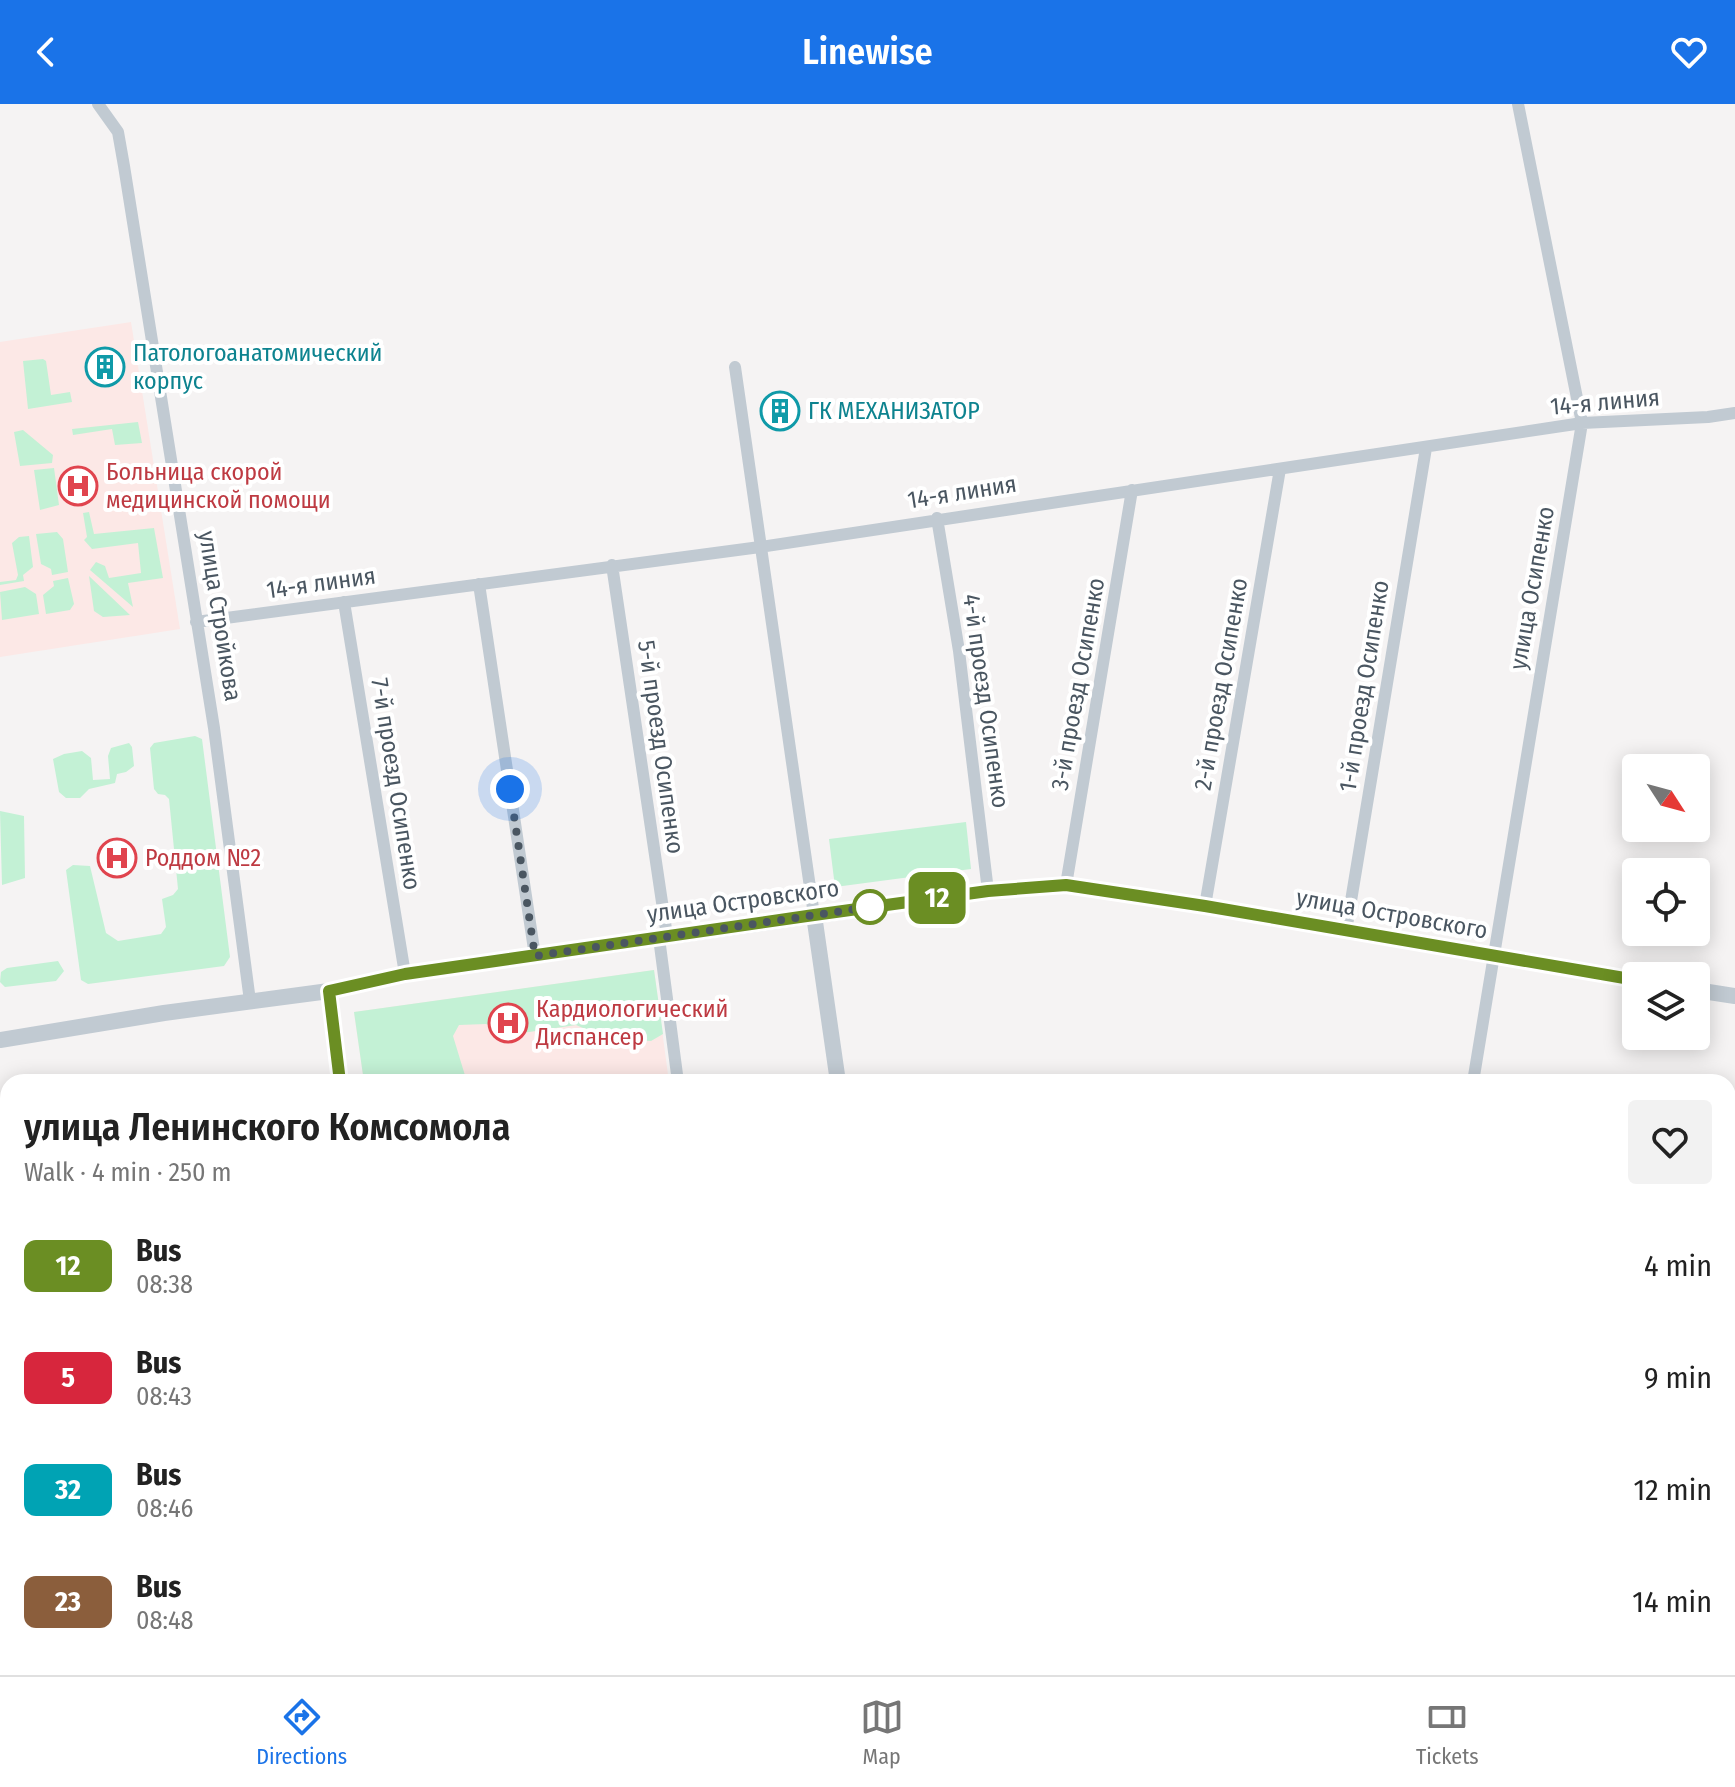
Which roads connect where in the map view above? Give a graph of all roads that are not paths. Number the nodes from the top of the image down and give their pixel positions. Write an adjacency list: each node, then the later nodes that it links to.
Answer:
1 (98, 104): 14 (street, улица Стройкова)
2 (1518, 104): 5 (street, улица Осипенко)
3 (735, 367): 10 (street)
4 (1735, 413): 5 (street, 14-я линия)
5 (1582, 423): 6 (street, 14-я линия); 22 (street, улица Осипенко)
6 (1426, 448): 7 (street, 14-я линия); 19 (street, 1-й проезд Осипенко)
7 (1280, 469): 8 (street, 14-я линия); 17 (street, 2-й проезд Осипенко)
8 (1132, 490): 9 (street, 14-я линия); 15 (street, 3-й проезд Осипенко)
9 (937, 518): 10 (street, 14-я линия); 16 (street, 4-й проезд Осипенко)
10 (760, 547): 11 (street, 14-я линия); 18 (street)
11 (612, 565): 12 (street, 14-я линия); 20 (street, 5-й проезд Осипенко)
12 (479, 584): 13 (street, 14-я линия); 21 (street)
13 (344, 602): 14 (street, 14-я линия); 23 (street, 7-й проезд Осипенко)
14 (196, 622): 28 (street, улица Стройкова)
15 (1066, 885): 16 (street, улица Островского); 17 (street, улица Островского)
16 (988, 891): 18 (street, улица Островского)
17 (1205, 906): 19 (street, улица Островского)
18 (814, 915): 20 (street, улица Островского); 32 (street)
19 (1346, 931): 22 (street, улица Островского)
20 (663, 937): 21 (street, улица Островского); 31 (street, 5-й проезд Осипенко)
21 (535, 956): 23 (street, улица Островского)
22 (1492, 957): 24 (street, улица Островского); 33 (street, улица Осипенко)
23 (405, 974): 25 (street, улица Островского)
24 (1622, 978)
25 (329, 991): 28 (street, улица Островского); 30 (street)
26 (1710, 992): 27 (street)
27 (1735, 996)
28 (250, 1001): 29 (street, улица Островского)
29 (0, 1040)
30 (339, 1074)
31 (677, 1074)
32 (837, 1074)
33 (1474, 1074)

